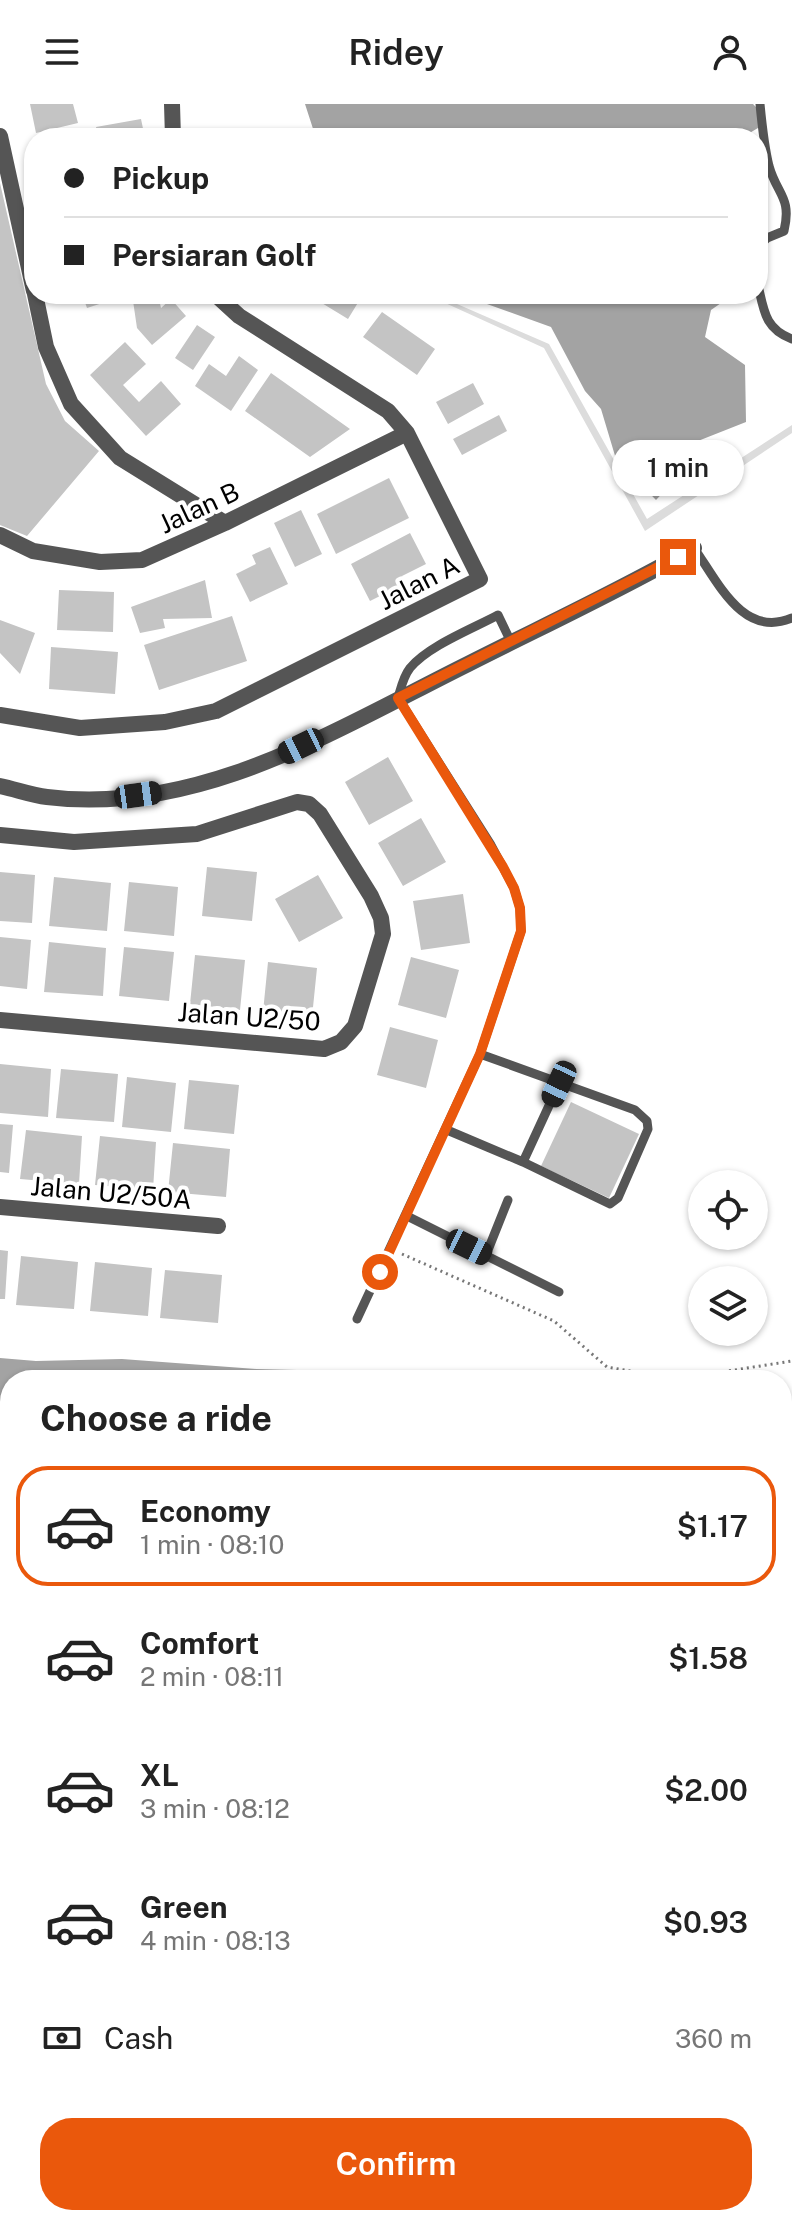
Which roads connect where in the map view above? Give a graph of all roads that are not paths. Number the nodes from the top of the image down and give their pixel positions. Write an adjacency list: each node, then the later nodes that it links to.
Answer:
1 (172, 104): 3 (street)
2 (760, 106): 4 (lane)
3 (173, 128)
4 (762, 128)
5 (0, 136): 8 (street)
6 (768, 160): 7 (lane)
7 (768, 238)
8 (24, 246)
9 (37, 304): 14 (street)
10 (226, 304): 13 (street, Jalan A)
11 (762, 304): 12 (lane)
12 (792, 339)
13 (407, 433): 14 (street, Jalan B); 20 (street, Jalan A)
14 (225, 523): 15 (street, Jalan B)
15 (0, 535)
16 (694, 548): 17 (lane); 18 (street)
17 (792, 618)
18 (511, 642): 19 (street); 19 (lane)
19 (398, 698): 21 (street); 24 (lane)
20 (0, 715)
21 (0, 786)
22 (0, 835): 23 (street, Jalan U2/50)
23 (0, 1020)
24 (480, 1054): 25 (lane); 26 (lane)
25 (559, 1084): 27 (lane); 27 (lane)
26 (447, 1130): 27 (lane); 30 (lane)
27 (523, 1162)
28 (508, 1200): 32 (lane)
29 (0, 1207): 31 (street, Jalan U2/50A)
30 (407, 1216): 32 (lane); 34 (lane)
31 (218, 1226)
32 (486, 1255): 33 (lane)
33 (559, 1292)
34 (357, 1319)

